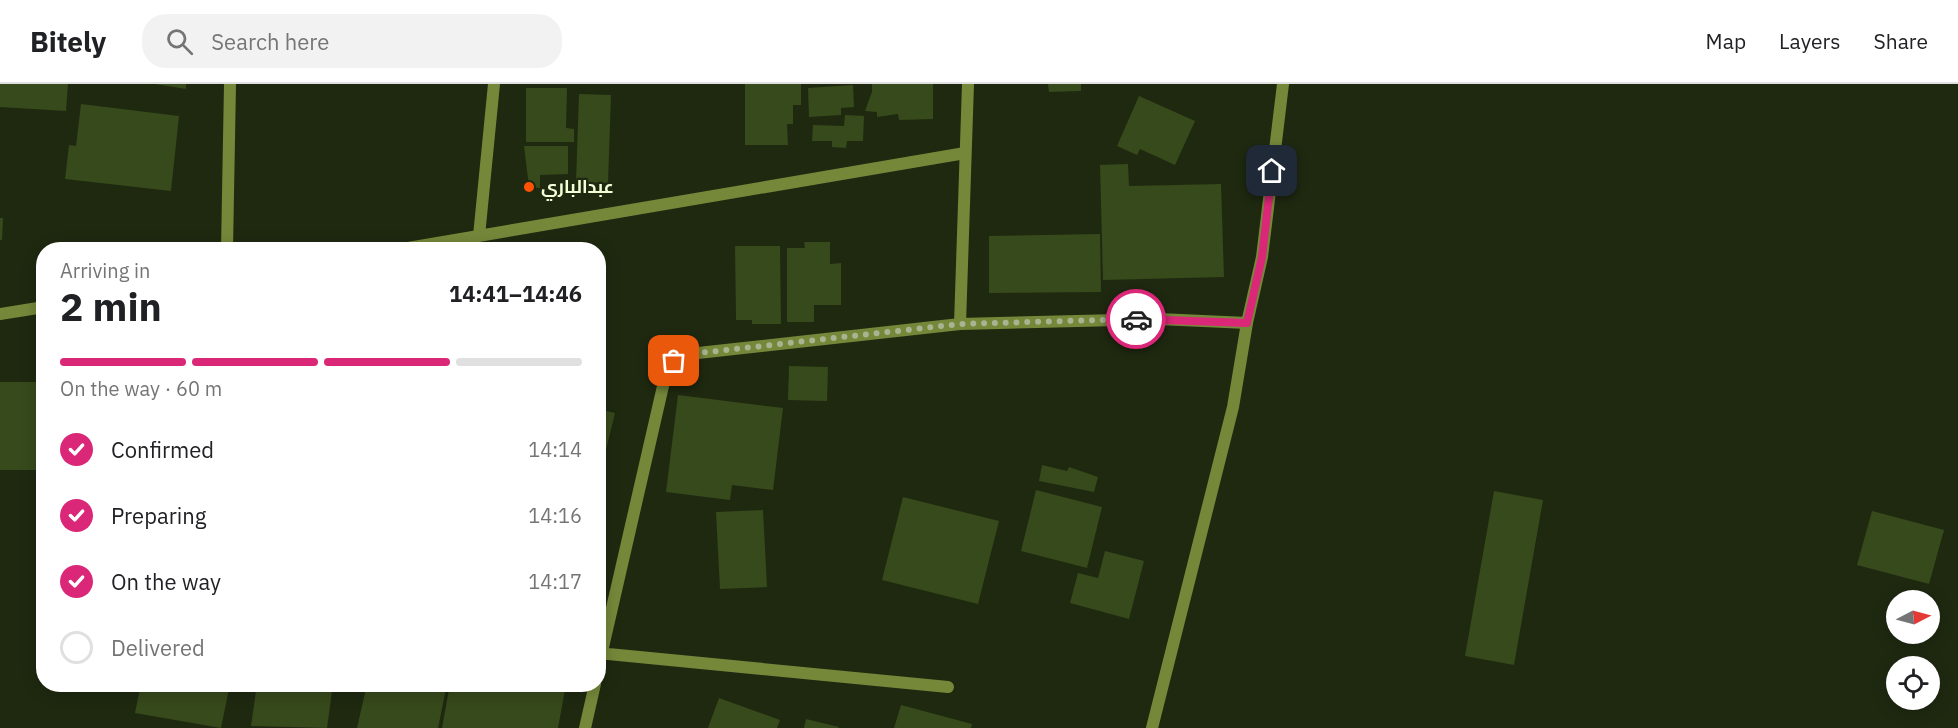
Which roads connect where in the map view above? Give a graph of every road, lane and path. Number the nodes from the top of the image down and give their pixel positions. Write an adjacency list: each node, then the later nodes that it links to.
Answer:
1 (230, 84): 7 (street)
2 (494, 84): 6 (street)
3 (968, 84): 5 (street)
4 (1283, 84): 11 (street)
5 (965, 153): 6 (street); 12 (street)
6 (479, 236): 8 (street)
7 (227, 242)
8 (443, 242)
9 (36, 308): 10 (street)
10 (0, 314)
11 (1247, 323): 12 (street); 18 (street)
12 (960, 324): 13 (street)
13 (606, 628)
14 (606, 654): 15 (street)
15 (948, 687)
16 (593, 692): 17 (street)
17 (585, 728)
18 (1152, 728)

